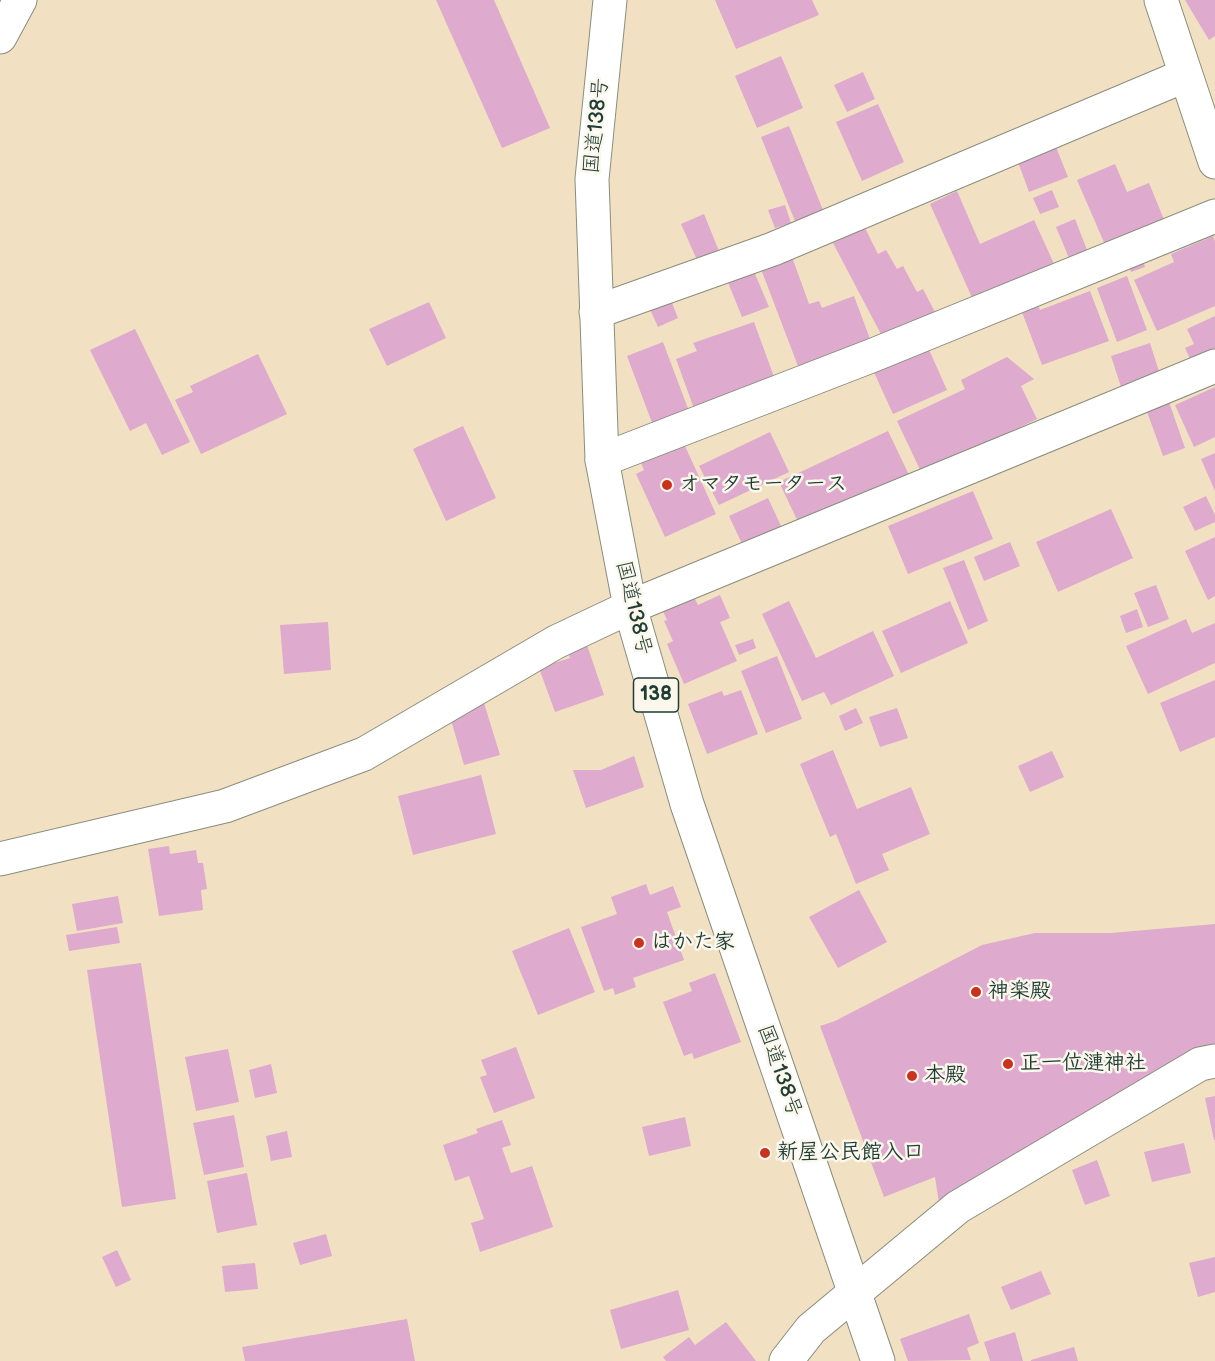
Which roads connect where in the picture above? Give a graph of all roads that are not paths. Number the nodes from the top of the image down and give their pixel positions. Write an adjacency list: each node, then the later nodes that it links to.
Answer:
1 (21, 0): 4 (main road)
2 (610, 0): 9 (main road, 国道138号 / 138)
3 (1161, 0): 5 (main road)
4 (0, 37)
5 (1186, 75): 6 (main road); 9 (main road)
6 (1208, 116): 7 (main road)
7 (1215, 162)
8 (1215, 216): 11 (main road)
9 (596, 312): 11 (main road, 国道138号 / 138)
10 (1215, 366): 12 (main road)
11 (603, 460): 12 (main road, 国道138号 / 138)
12 (630, 608): 13 (main road); 15 (main road, 国道138号 / 138)
13 (0, 859)
14 (1215, 1061): 15 (main road)
15 (854, 1292): 16 (main road); 17 (main road, 国道138号 / 138)
16 (786, 1361)
17 (878, 1361)

